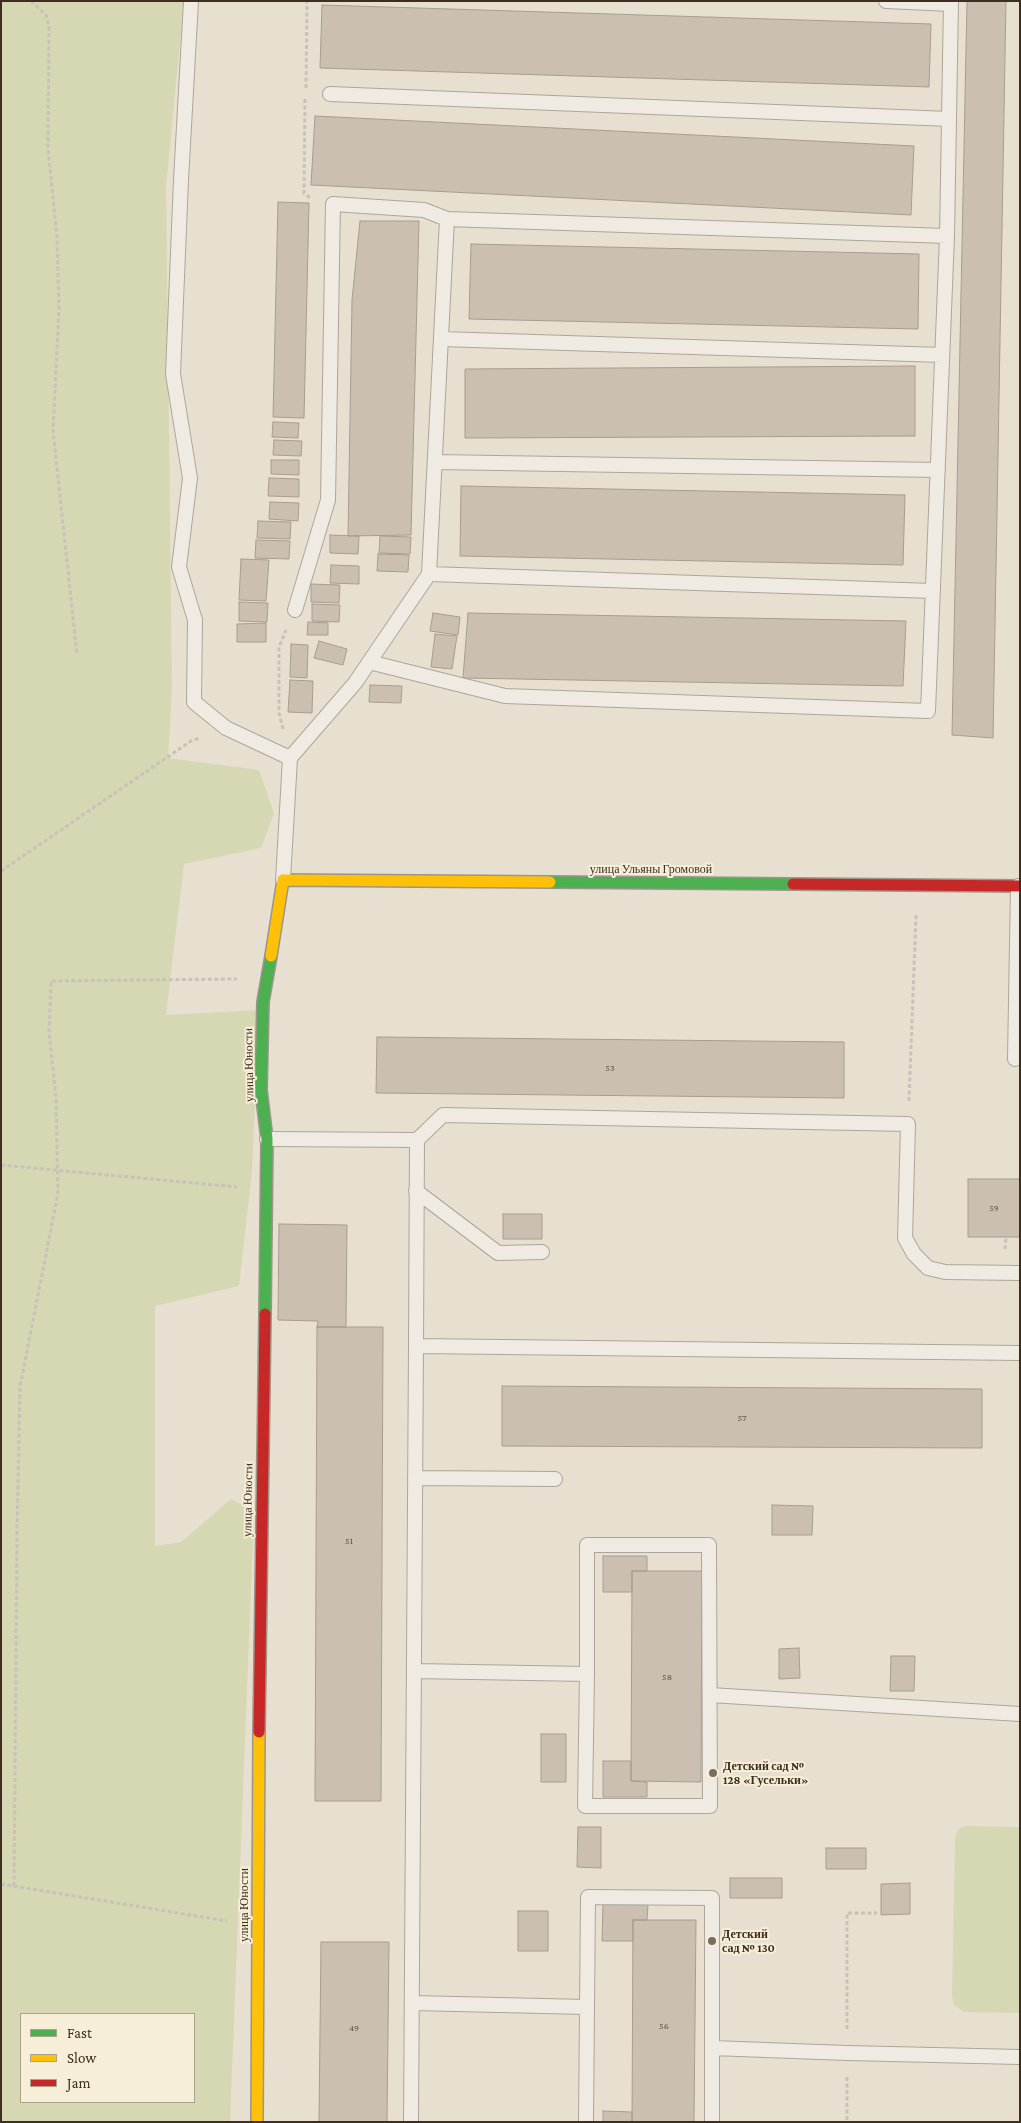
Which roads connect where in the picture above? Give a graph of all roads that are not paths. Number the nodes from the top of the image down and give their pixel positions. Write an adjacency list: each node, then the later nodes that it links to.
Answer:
1 (191, 1): 16 (lane)
2 (886, 1): 3 (lane)
3 (951, 2): 5 (lane)
4 (330, 94): 5 (lane)
5 (949, 119): 7 (lane)
6 (447, 219): 7 (lane); 8 (lane); 14 (lane)
7 (947, 236): 9 (lane)
8 (441, 339): 9 (lane); 10 (lane)
9 (942, 355): 11 (lane)
10 (435, 462): 11 (lane); 12 (lane)
11 (938, 470): 13 (lane)
12 (429, 574): 13 (lane); 15 (lane)
13 (933, 591): 15 (lane)
14 (295, 610)
15 (369, 662): 16 (lane)
16 (290, 758): 17 (lane)
17 (283, 880): 18 (street, улица Ульяны Громовой); 20 (street, улица Юности)
18 (1019, 886): 19 (lane)
19 (1015, 1058)
20 (267, 1139): 21 (lane); 37 (street, улица Юности)
21 (416, 1140): 22 (lane); 24 (lane)
22 (416, 1190): 23 (lane); 25 (lane)
23 (542, 1252)
24 (1020, 1273)
25 (416, 1346): 26 (lane); 27 (lane)
26 (1020, 1353)
27 (415, 1478): 28 (lane); 29 (lane)
28 (556, 1479)
29 (414, 1671): 30 (lane); 33 (lane)
30 (587, 1674): 31 (lane); 31 (lane)
31 (710, 1695): 32 (lane)
32 (1020, 1714)
33 (412, 2003): 34 (lane); 38 (lane)
34 (587, 2007): 35 (lane); 39 (lane)
35 (712, 2048): 36 (lane); 40 (lane)
36 (1020, 2058)
37 (257, 2122)
38 (411, 2122)
39 (586, 2122)
40 (712, 2122)

